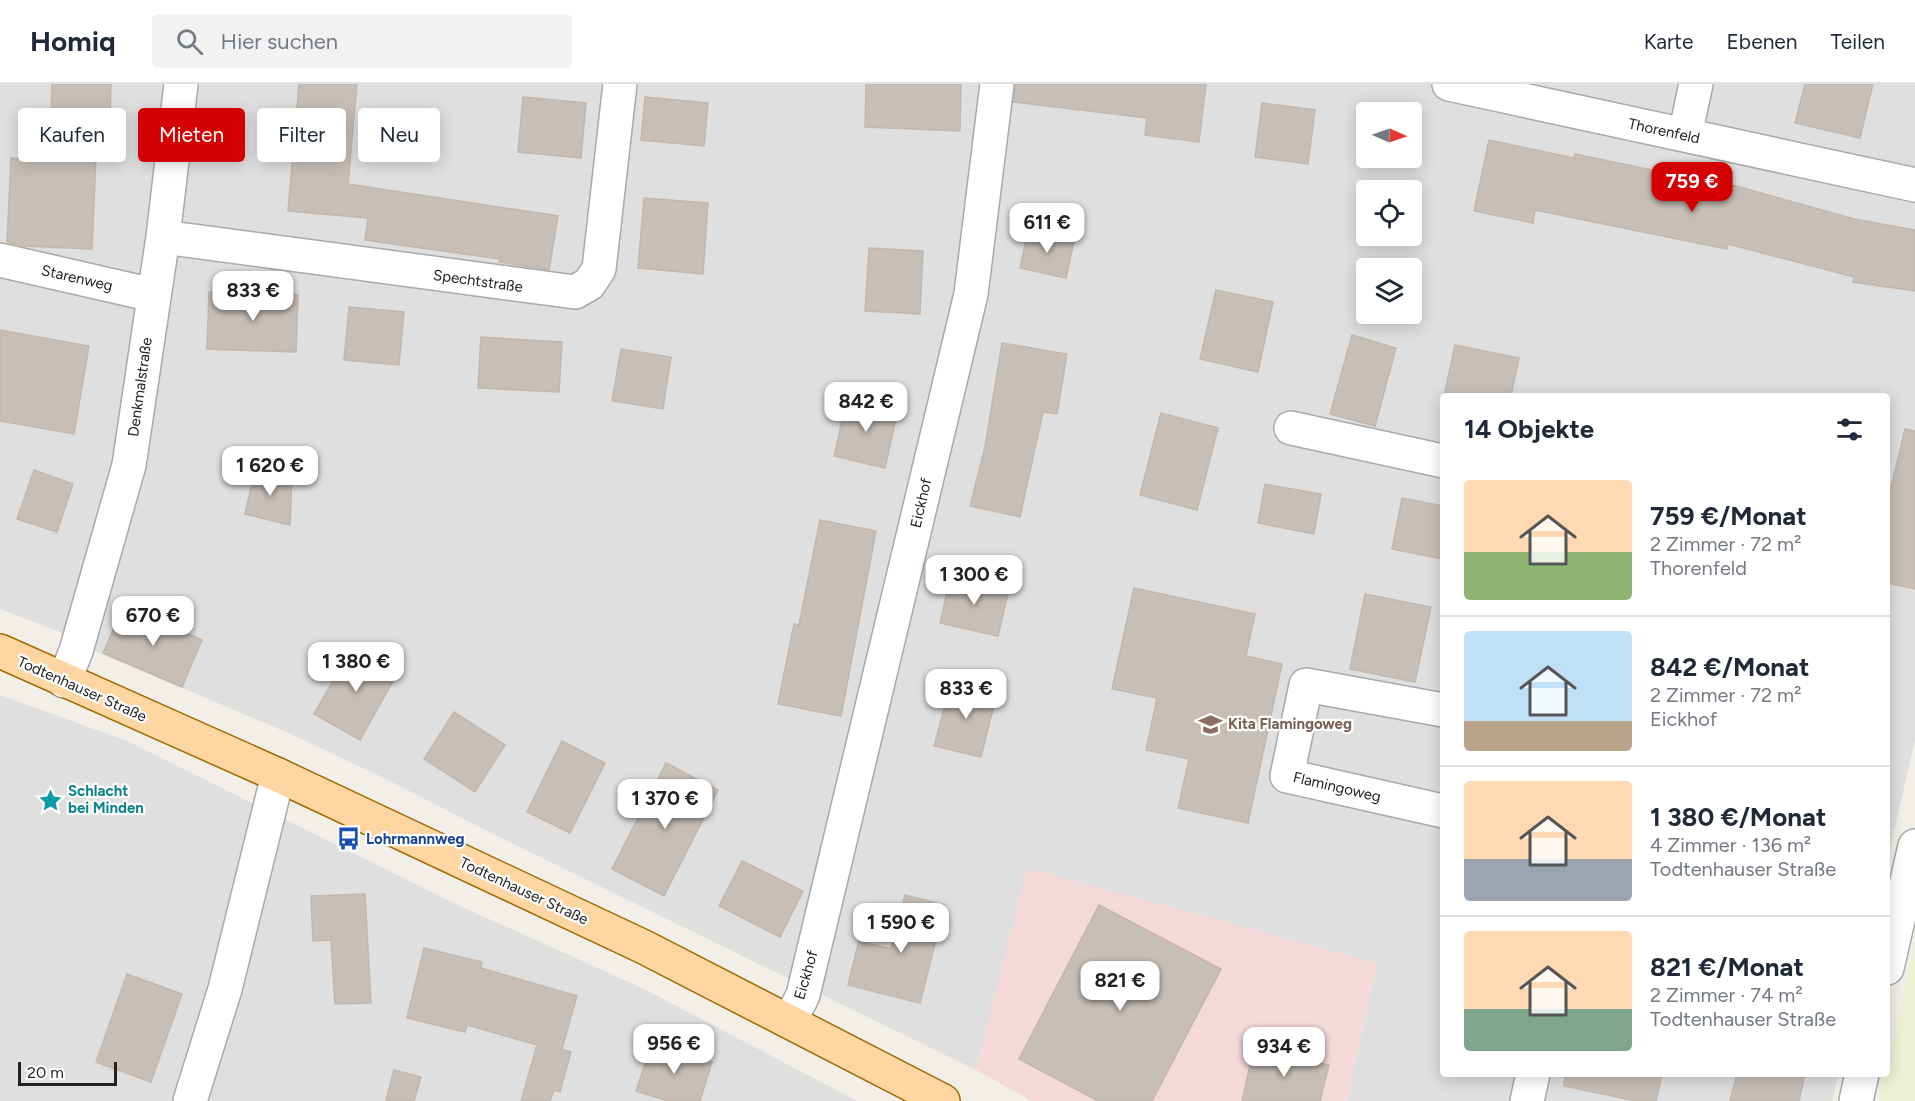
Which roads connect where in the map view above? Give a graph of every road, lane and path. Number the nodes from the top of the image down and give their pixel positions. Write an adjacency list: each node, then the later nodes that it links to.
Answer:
1 (181, 84): 8 (street, Denkmalstraße)
2 (620, 84): 8 (street, Spechtstraße)
3 (996, 84): 21 (street, Eickhof)
4 (1449, 84): 6 (street, Thorenfeld)
5 (1696, 84): 6 (street)
6 (1685, 135): 7 (street, Thorenfeld)
7 (1915, 185)
8 (163, 237): 10 (street, Denkmalstraße)
9 (0, 260): 10 (street, Starenweg)
10 (153, 295): 14 (street, Denkmalstraße)
11 (1291, 428): 12 (street)
12 (1440, 460)
13 (0, 651): 14 (main road, Todtenhauser Straße)
14 (64, 681): 16 (main road, Todtenhauser Straße)
15 (1440, 709): 17 (street, Flamingoweg)
16 (278, 774): 21 (main road, Todtenhauser Straße); 24 (street)
17 (1440, 801)
18 (1915, 846): 19 (street)
19 (1895, 899): 20 (street)
20 (1890, 942)
21 (790, 1021): 25 (main road, Todtenhauser Straße)
22 (1532, 1077): 26 (street)
23 (1861, 1077): 27 (street)
24 (190, 1101)
25 (943, 1101)
26 (1527, 1101)
27 (1856, 1101)

